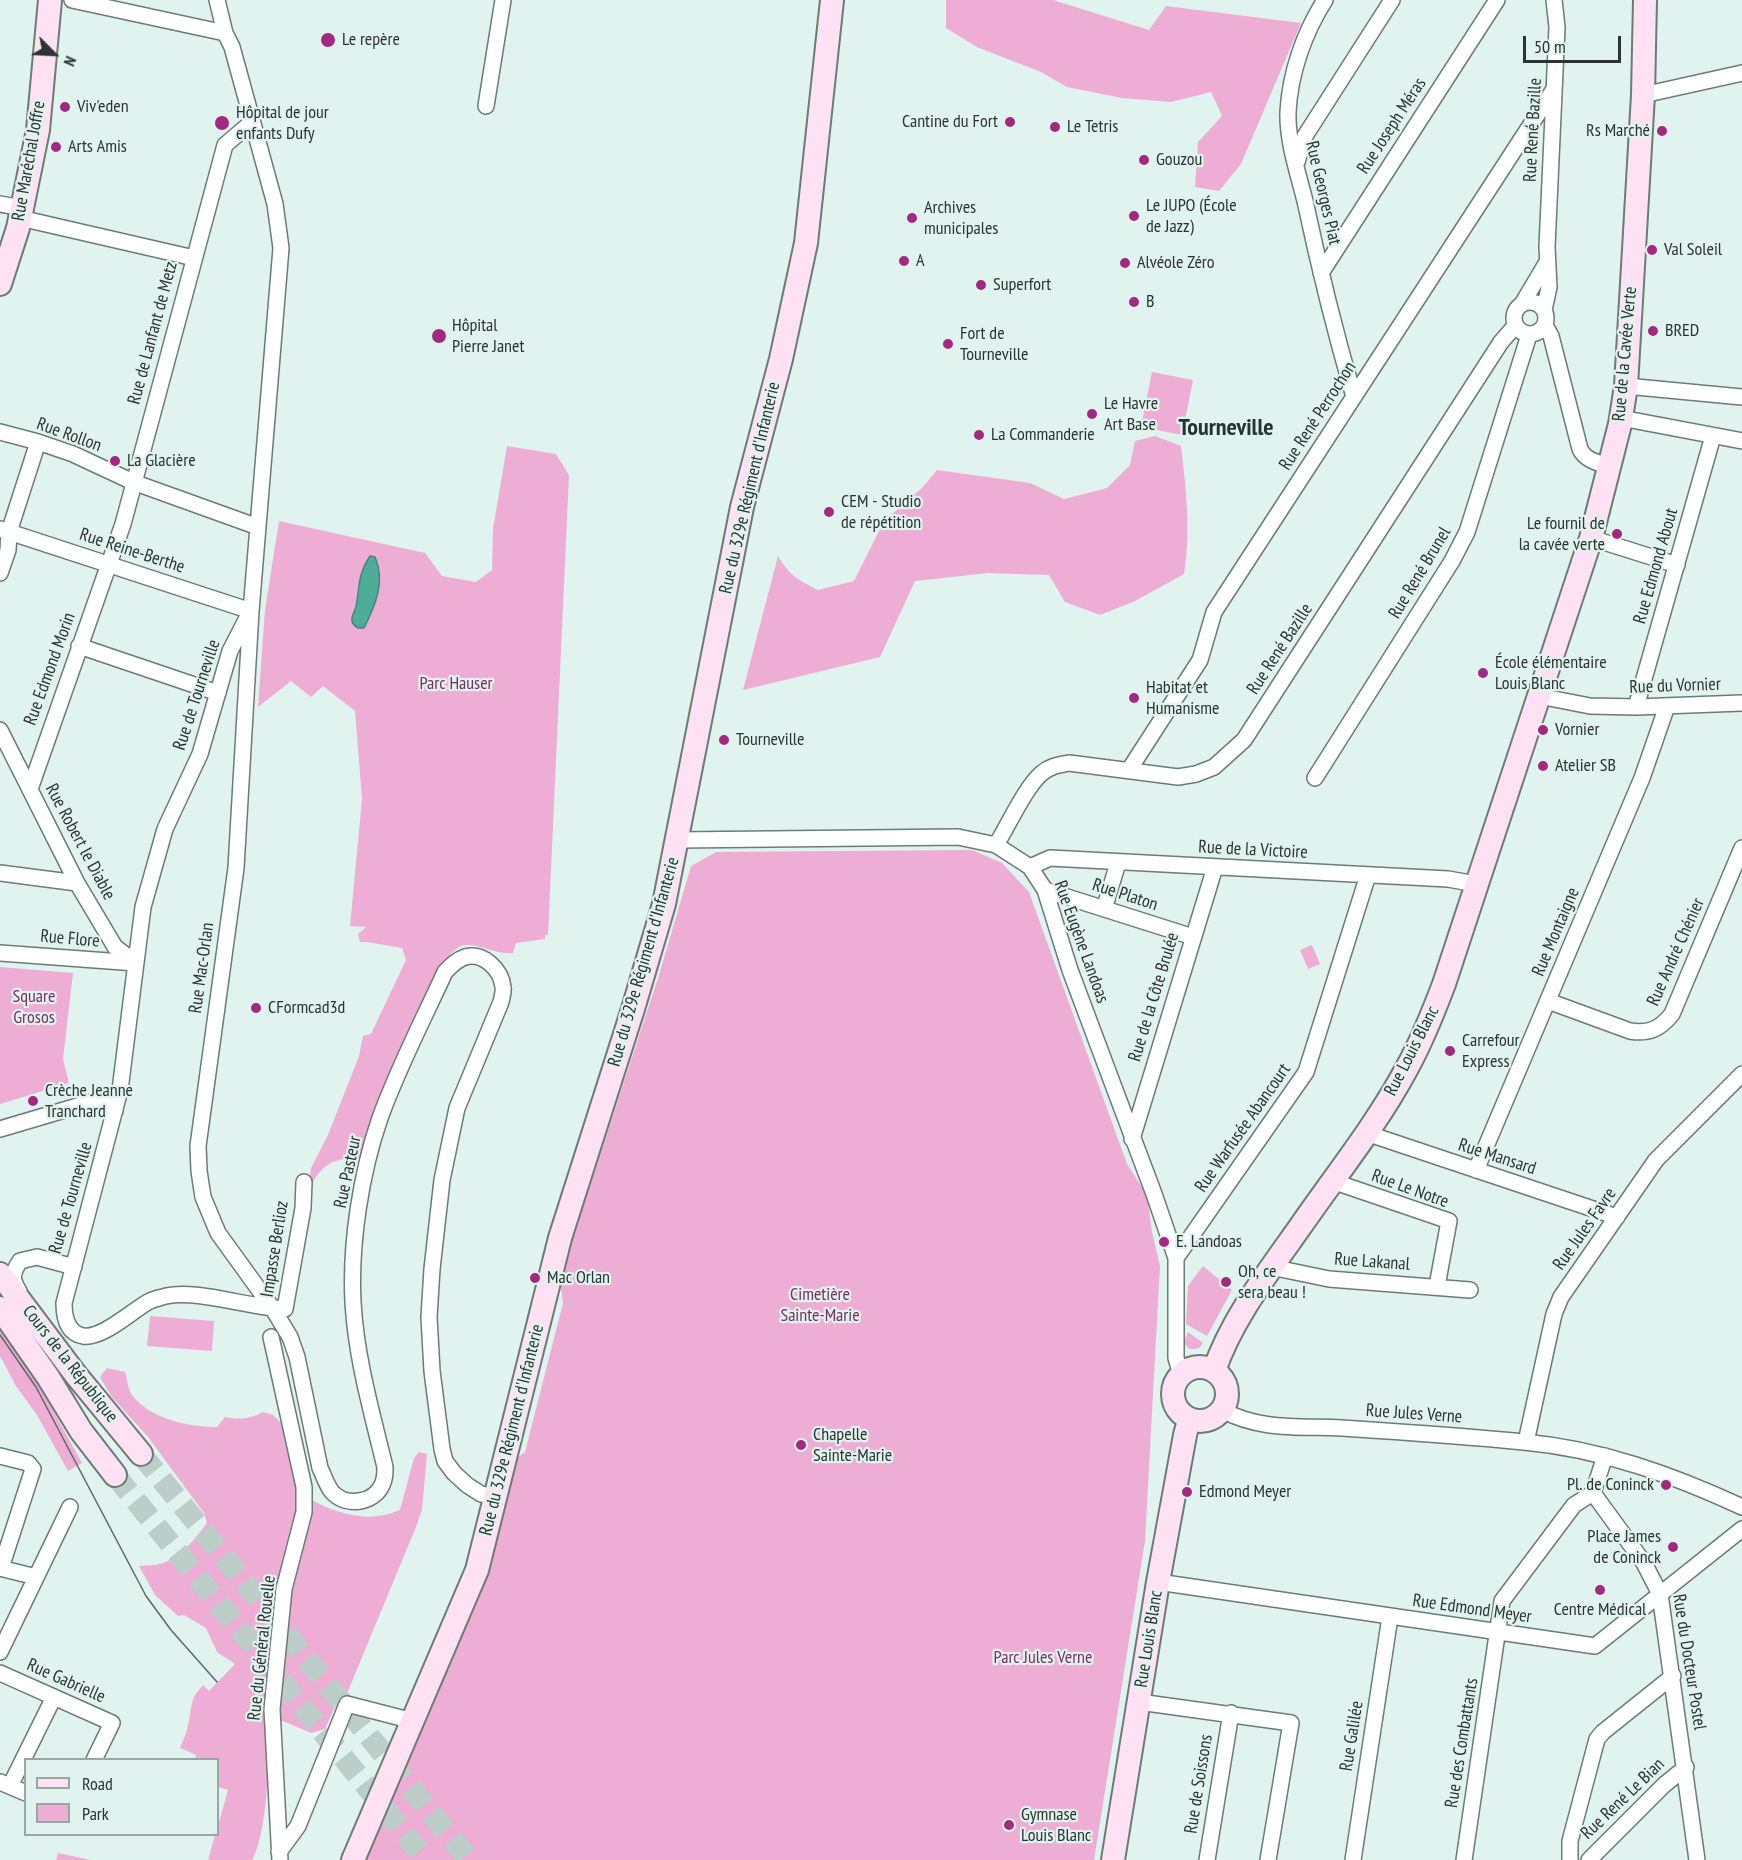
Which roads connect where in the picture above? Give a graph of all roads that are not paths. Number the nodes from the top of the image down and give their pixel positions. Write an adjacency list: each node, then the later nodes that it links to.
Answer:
1 (50, 0): 19 (street, Rue Maréchal Joffre)
2 (72, 0): 11 (street)
3 (217, 0): 11 (street, Rue de Tourneville)
4 (503, 0): 15 (street)
5 (832, 0): 55 (street, Rue du 329e Régiment d'Infanterie)
6 (1325, 0): 17 (street, Rue Georges Piat)
7 (1392, 0): 17 (street)
8 (1497, 0): 22 (street, Rue Joseph Méras)
9 (1554, 0): 13 (street, Rue René Bazille)
10 (1645, 0): 14 (street, Rue de la Cavée Verte)
11 (225, 33): 16 (street, Rue de Tourneville)
12 (1742, 73): 14 (street)
13 (1554, 89): 21 (street, Rue René Bazille); 29 (street, Rue René Perrochon)
14 (1642, 95): 28 (street, Rue de la Cavée Verte)
15 (486, 106)
16 (252, 122): 20 (street, Rue de Lanfant de Metz); 38 (street, Rue de Tourneville)
17 (1296, 165): 22 (street, Rue Georges Piat)
18 (0, 204): 19 (street)
19 (21, 213): 20 (street); 23 (street, Rue Maréchal Joffre)
20 (194, 258): 37 (street, Rue de Lanfant de Metz)
21 (1547, 262): 24 (street, Rue René Bazille); 25 (street, Rue René Bazille)
22 (1321, 273): 29 (street, Rue Georges Piat)
23 (0, 284)
24 (1522, 304): 25 (street); 26 (street)
25 (1545, 317): 27 (street); 36 (street)
26 (1515, 326): 27 (street); 52 (street, Rue René Bazille)
27 (1529, 334): 53 (street, Rue René Brunel)
28 (1626, 386): 30 (street); 31 (street, Rue de la Cavée Verte)
29 (1354, 397): 52 (street, Rue René Perrochon)
30 (1742, 397)
31 (1621, 418): 33 (street); 36 (street, Rue de la Cavée Verte)
32 (0, 432): 35 (street, Rue Rollon)
33 (1713, 436): 34 (street); 42 (street, Rue Edmond About)
34 (1742, 441)
35 (38, 442): 37 (street, Rue Rollon); 39 (street)
36 (1609, 466): 40 (street, Rue de la Cavée Verte)
37 (133, 482): 38 (street, Rue Rollon); 41 (street, Rue de Lanfant de Metz)
38 (258, 527): 44 (street, Rue de Tourneville)
39 (4, 531): 41 (street, Rue Reine-Berthe); 43 (street)
40 (1591, 538): 42 (street); 47 (street, Rue de la Cavée Verte)
41 (109, 563): 44 (street, Rue Reine-Berthe); 45 (street, Rue Edmond Morin)
42 (1677, 565): 50 (street, Rue Edmond About)
43 (0, 573)
44 (251, 611): 46 (street, Rue de Tourneville); 87 (street, Rue Mac-Orlan)
45 (80, 646): 46 (street); 54 (street, Rue Edmond Morin)
46 (218, 693): 69 (street, Rue de Tourneville)
47 (1539, 696): 50 (street, Rue du Vornier); 64 (street, Rue Louis Blanc)
48 (1742, 703): 49 (street, Rue du Vornier)
49 (1666, 706): 50 (street, Rue du Vornier); 70 (street, Rue Montaigne)
50 (1636, 707)
51 (0, 730): 54 (street, Rue Robert le Diable)
52 (1129, 770): 56 (street, Rue René Bazille)
53 (1315, 778)
54 (30, 789): 63 (street, Rue Robert le Diable)
55 (678, 840): 56 (street, Rue Eugène Landoas); 100 (street, Rue du 329e Régiment d'Infanterie)
56 (996, 845): 59 (street, Rue Eugène Landoas)
57 (1742, 848): 70 (street, Rue André Chénier)
58 (1118, 863): 59 (street, Rue de la Victoire); 60 (street, Rue de la Victoire); 66 (street)
59 (1030, 867): 65 (street, Rue Eugène Landoas)
60 (1215, 867): 62 (street, Rue de la Victoire); 67 (street, Rue de la Côte Brulée)
61 (0, 873): 63 (street)
62 (1368, 875): 64 (street, Rue de la Victoire); 80 (street, Rue Warfusée Abancourt)
63 (77, 883): 69 (street, Rue Robert le Diable)
64 (1476, 885): 74 (street, Rue Louis Blanc)
65 (1045, 890): 66 (street, Rue Platon); 75 (street, Rue Eugène Landoas)
66 (1104, 909): 67 (street, Rue Platon)
67 (1193, 937): 75 (street, Rue de la Côte Brulée)
68 (0, 953): 69 (street, Rue Flore)
69 (136, 963): 72 (street, Rue de Tourneville)
70 (1548, 1001): 76 (street, Rue Montaigne)
71 (1742, 1074): 79 (street, Rue Jules Favre)
72 (115, 1111): 73 (street); 81 (street, Rue de Tourneville)
73 (0, 1129)
74 (1366, 1133): 76 (street, Rue Mansard); 77 (street, Rue Louis Blanc)
75 (1132, 1139): 80 (street, Rue Eugène Landoas)
76 (1476, 1170): 79 (street, Rue Mansard)
77 (1332, 1181): 82 (street, Rue Louis Blanc); 84 (street, Rue Le Notre)
78 (304, 1182): 87 (street, Impasse Berlioz)
79 (1617, 1217): 94 (street, Rue Jules Favre)
80 (1176, 1258): 91 (street, Rue Eugène Landoas)
81 (74, 1267): 87 (street); 88 (street, Rue de Tourneville)
82 (1271, 1267): 84 (street, Rue Lakanal); 90 (street, Rue Louis Blanc)
83 (0, 1274): 88 (street, Cours de la République)
84 (1437, 1286): 85 (street, Rue Lakanal)
85 (1470, 1290)
86 (0, 1308): 98 (street, Cours de la République)
87 (273, 1309): 100 (street, Rue Pasteur)
88 (41, 1328): 95 (street, Cours de la République)
89 (271, 1337): 121 (street, Rue du Général Rouelle)
90 (1214, 1371): 91 (street); 92 (street)
91 (1181, 1375): 93 (street)
92 (1222, 1410): 93 (street); 94 (street, Rue Jules Verne)
93 (1189, 1420): 106 (street, Rue Louis Blanc)
94 (1526, 1442): 97 (street, Rue Jules Verne)
95 (141, 1454)
96 (0, 1456): 104 (street)
97 (1605, 1456): 99 (street); 101 (street)
98 (115, 1475)
99 (1593, 1493): 107 (street, Rue du Docteur Postel); 109 (street, Rue des Combattants)
100 (496, 1497): 116 (street, Rue du 329e Régiment d'Infanterie)
101 (1742, 1507)
102 (70, 1508): 105 (street)
103 (1742, 1529): 107 (street, Rue Edmond Meyer)
104 (0, 1568): 105 (street)
105 (36, 1577): 110 (street)
106 (1158, 1582): 108 (street, Rue Edmond Meyer); 114 (street, Rue Louis Blanc)
107 (1660, 1594): 109 (street, Rue Edmond Meyer); 112 (street, Rue du Docteur Postel)
108 (1390, 1617): 109 (street, Rue Edmond Meyer); 126 (street, Rue Galilée)
109 (1498, 1631): 127 (street, Rue des Combattants)
110 (0, 1652)
111 (0, 1673): 113 (street, Rue Gabrielle)
112 (1673, 1676): 118 (street, Rue du Docteur Postel); 128 (street)
113 (54, 1697): 117 (street, Rue Gabrielle); 119 (street)
114 (1139, 1702): 115 (street); 123 (street, Rue Louis Blanc)
115 (1231, 1713): 124 (street, Rue de Soissons); 125 (street)
116 (413, 1721): 121 (street); 122 (street, Rue du 329e Régiment d'Infanterie)
117 (95, 1758)
118 (1686, 1767): 129 (street, Rue René Le Bian); 130 (street, Rue du Docteur Postel)
119 (5, 1784): 120 (street)
120 (24, 1792)
121 (280, 1856)
122 (353, 1860)
123 (1113, 1860)
124 (1207, 1860)
125 (1268, 1860)
126 (1353, 1860)
127 (1464, 1860)
128 (1570, 1860)
129 (1589, 1860)
130 (1697, 1860)

